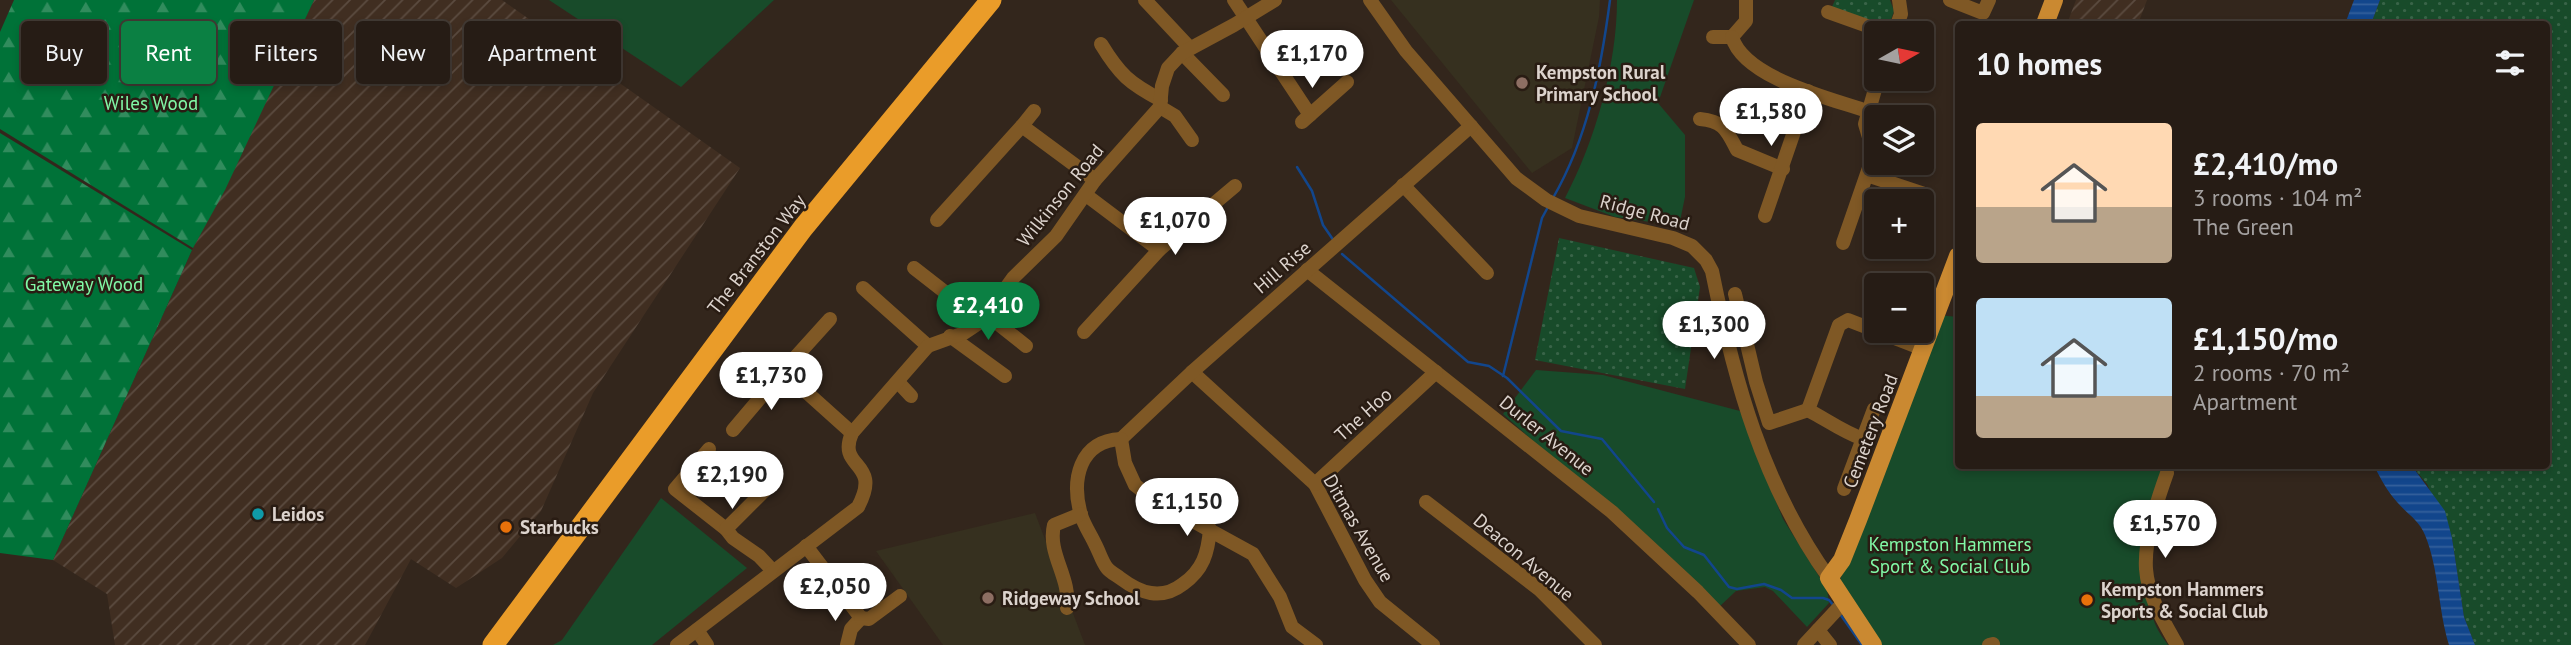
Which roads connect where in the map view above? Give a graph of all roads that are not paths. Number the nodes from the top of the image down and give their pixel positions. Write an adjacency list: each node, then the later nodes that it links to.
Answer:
1 (991, 0): 83 (highway, The Branston Way)
2 (1145, 0): 19 (street)
3 (1234, 0): 12 (street)
4 (1275, 0): 12 (street)
5 (1370, 0): 28 (street, Ridge Road)
6 (1746, 0): 17 (street)
7 (1899, 0): 13 (street)
8 (1950, 0): 11 (street)
9 (2054, 0): 14 (main road)
10 (1828, 12): 15 (street)
11 (1984, 12)
12 (1245, 17): 19 (street); 20 (street)
13 (1898, 21)
14 (2046, 21)
15 (1864, 25)
16 (1713, 37): 17 (street)
17 (1731, 37): 21 (street)
18 (1101, 44): 23 (street)
19 (1186, 50): 22 (street); 23 (street, Wilkinson Road)
20 (1346, 82)
21 (1808, 91): 24 (street); 30 (street)
22 (1223, 95)
23 (1160, 103): 29 (street); 32 (street, Wilkinson Road)
24 (1864, 110)
25 (1034, 111): 27 (street)
26 (1700, 119): 30 (street)
27 (1023, 126): 32 (street); 38 (street)
28 (1471, 126): 33 (street, Hill Rise); 78 (street, Ridge Road)
29 (1192, 140)
30 (1783, 169): 37 (street)
31 (1867, 175): 35 (street); 39 (street)
32 (1095, 180): 36 (street, Wilkinson Road)
33 (1403, 185): 43 (street, Hill Rise); 44 (street)
34 (1235, 186): 40 (street)
35 (1909, 189)
36 (1086, 195): 40 (street); 47 (street, Wilkinson Road)
37 (1765, 216)
38 (937, 220)
39 (1843, 243)
40 (1159, 250): 49 (street)
41 (1955, 264): 53 (main road, Cemetery Road)
42 (922, 267): 47 (street)
43 (1307, 270): 55 (street, Hill Rise); 56 (street, Durler Avenue)
44 (1487, 273)
45 (863, 288): 51 (street)
46 (1735, 294): 61 (street)
47 (985, 318): 50 (street, Wilkinson Road); 52 (street)
48 (830, 319): 54 (street)
49 (1084, 332)
50 (950, 336): 51 (street, Wilkinson Road); 57 (street)
51 (928, 346): 58 (street, Wilkinson Road)
52 (1026, 346)
53 (1923, 349): 61 (street); 78 (main road, Cemetery Road)
54 (783, 371): 62 (street); 63 (street)
55 (1192, 372): 64 (street, Hill Rise); 68 (street, Ditmas Avenue)
56 (1436, 372): 68 (street, The Hoo); 90 (street, Durler Avenue)
57 (1005, 376)
58 (898, 382): 59 (street); 63 (street, Wilkinson Road)
59 (911, 396)
60 (1874, 409): 65 (street)
61 (1808, 410): 65 (street)
62 (733, 429)
63 (852, 433): 75 (street)
64 (1121, 439): 72 (street); 74 (street)
65 (1863, 439): 69 (street)
66 (709, 449): 73 (street)
67 (2167, 473): 94 (street)
68 (1315, 484): 88 (street, Ditmas Avenue)
69 (1844, 489)
70 (765, 490): 73 (street)
71 (1426, 502): 89 (street, Deacon Avenue)
72 (1081, 514): 74 (street); 79 (street)
73 (726, 529): 76 (street)
74 (1210, 529): 87 (street)
75 (806, 546): 76 (street); 80 (street)
76 (773, 571): 81 (street)
77 (900, 596): 80 (street)
78 (1836, 598): 82 (street); 93 (main road)
79 (1067, 608)
80 (861, 618): 86 (street)
81 (697, 630): 84 (street); 85 (street)
82 (1818, 630): 91 (street); 92 (street)
83 (493, 645)
84 (677, 645)
85 (706, 645)
86 (847, 645)
87 (1316, 645)
88 (1433, 645)
89 (1595, 645)
90 (1749, 645)
91 (1804, 645)
92 (1830, 645)
93 (1873, 645)
94 (2177, 645)

